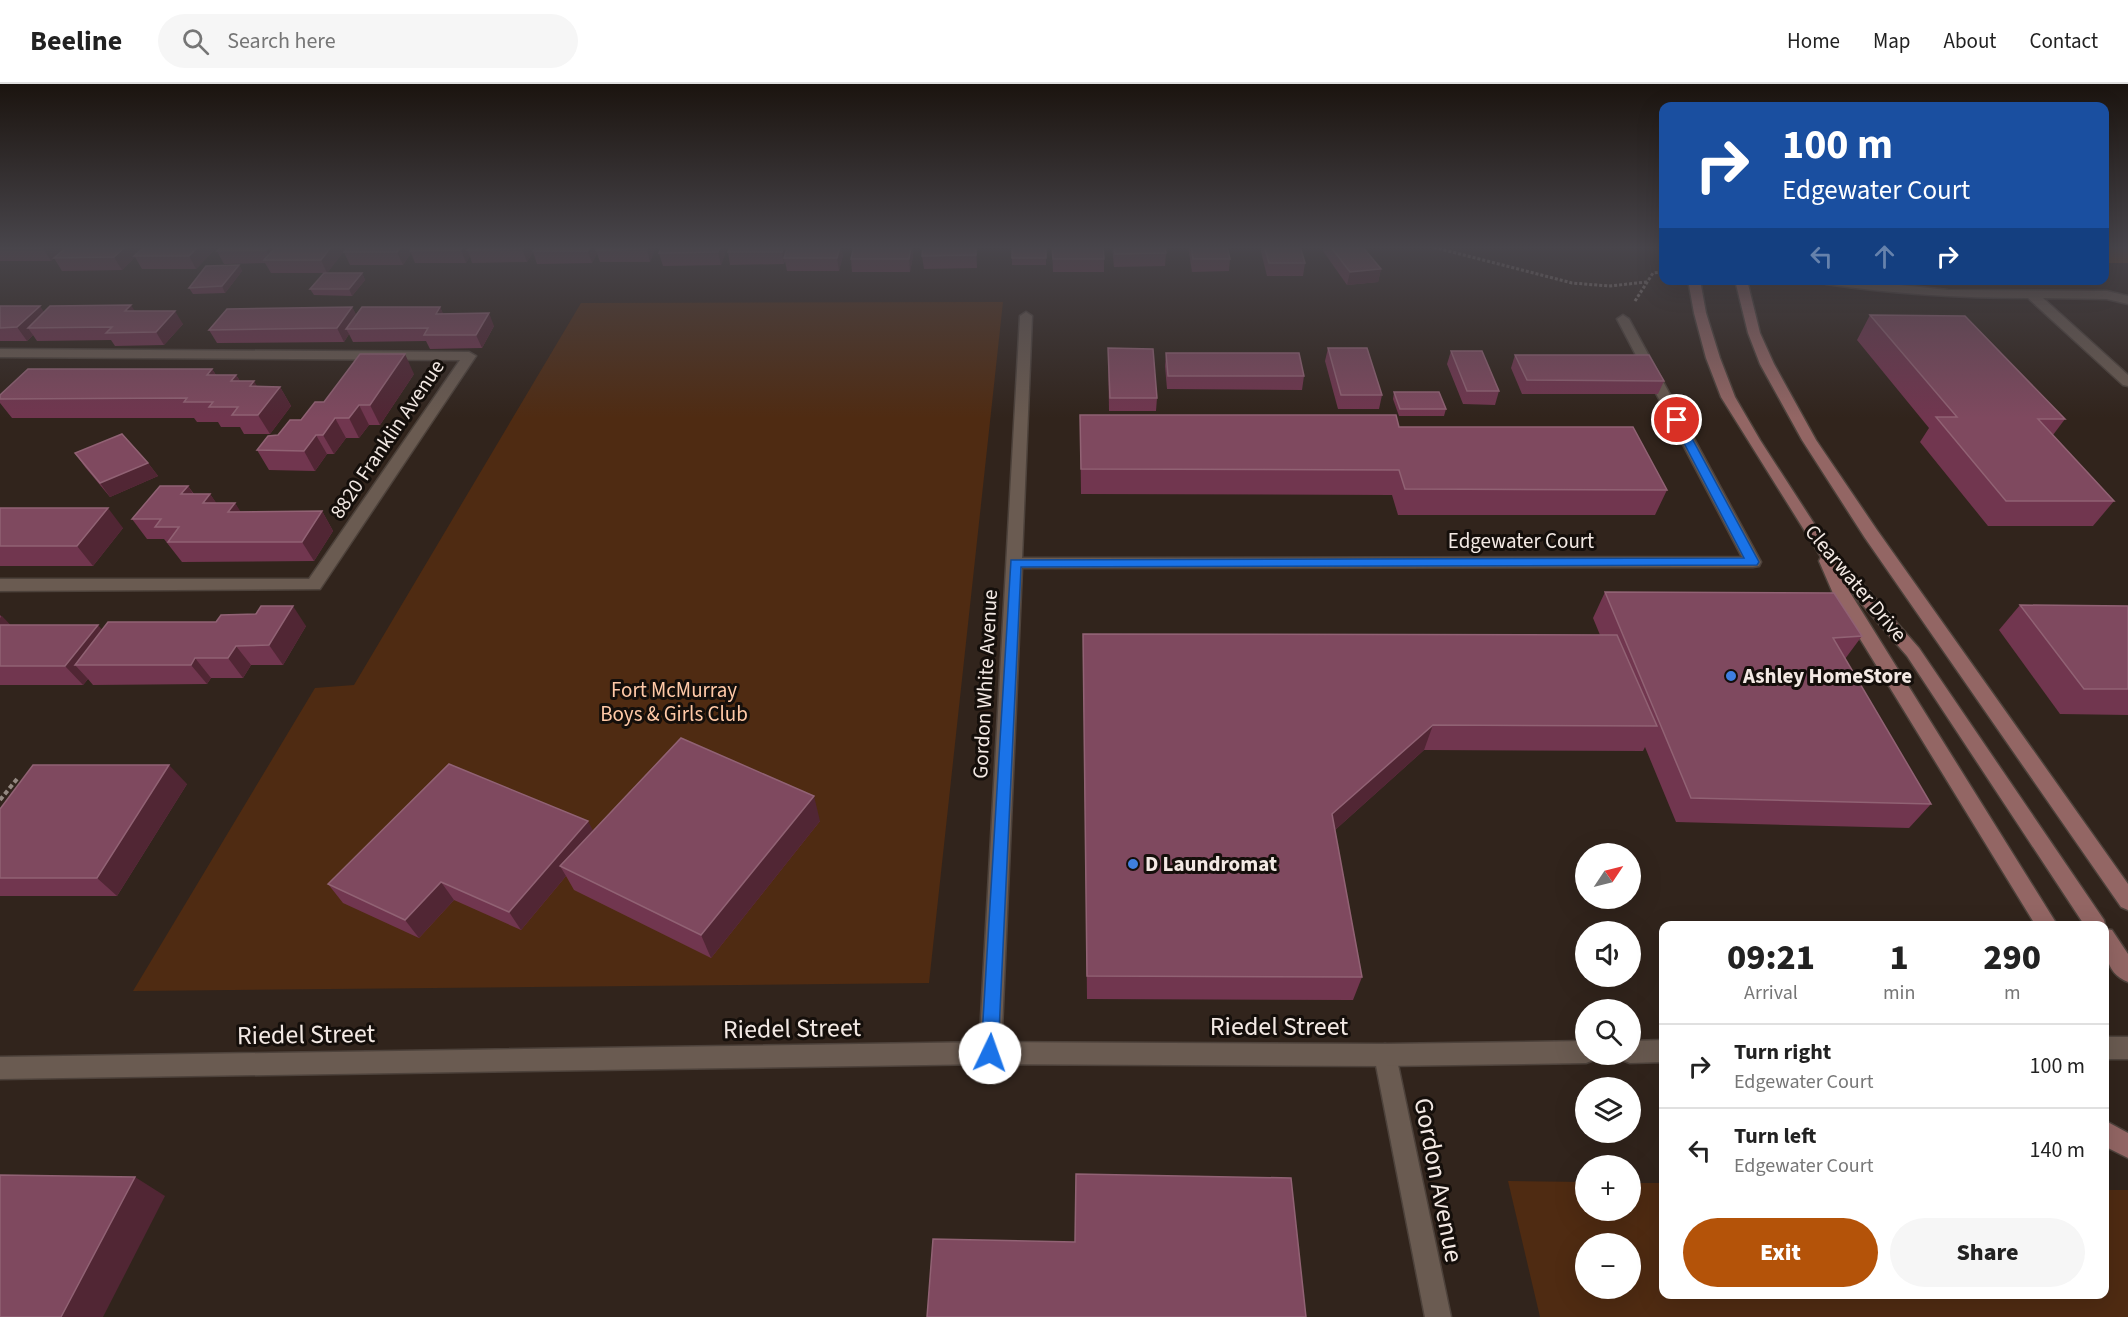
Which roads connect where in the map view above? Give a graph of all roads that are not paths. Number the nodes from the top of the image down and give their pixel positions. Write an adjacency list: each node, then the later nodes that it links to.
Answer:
1 (1699, 304): 8 (main road, Clearwater Drive)
2 (1748, 304): 11 (main road, Clearwater Drive)
3 (2042, 304): 7 (street)
4 (1026, 316): 9 (street, Gordon White Avenue)
5 (1623, 319): 9 (street, Edgewater Court)
6 (0, 353): 10 (street, 8820 Franklin Avenue)
7 (2128, 382)
8 (1820, 546): 12 (main road); 13 (main road, Clearwater Drive)
9 (1015, 563): 21 (street, Gordon White Avenue)
10 (0, 585)
11 (2128, 901)
12 (2045, 921)
13 (2094, 921)
14 (2109, 944): 15 (main road)
15 (2128, 972)
16 (2109, 1048): 17 (street)
17 (2128, 1048)
18 (1659, 1051): 20 (street)
19 (1575, 1052): 22 (street, Riedel Street)
20 (1641, 1052)
21 (990, 1053): 22 (street, Riedel Street); 23 (street, Riedel Street)
22 (1385, 1055): 26 (street, Gordon Avenue)
23 (0, 1068)
24 (2109, 1135): 25 (main road)
25 (2128, 1146)
26 (1438, 1317)

